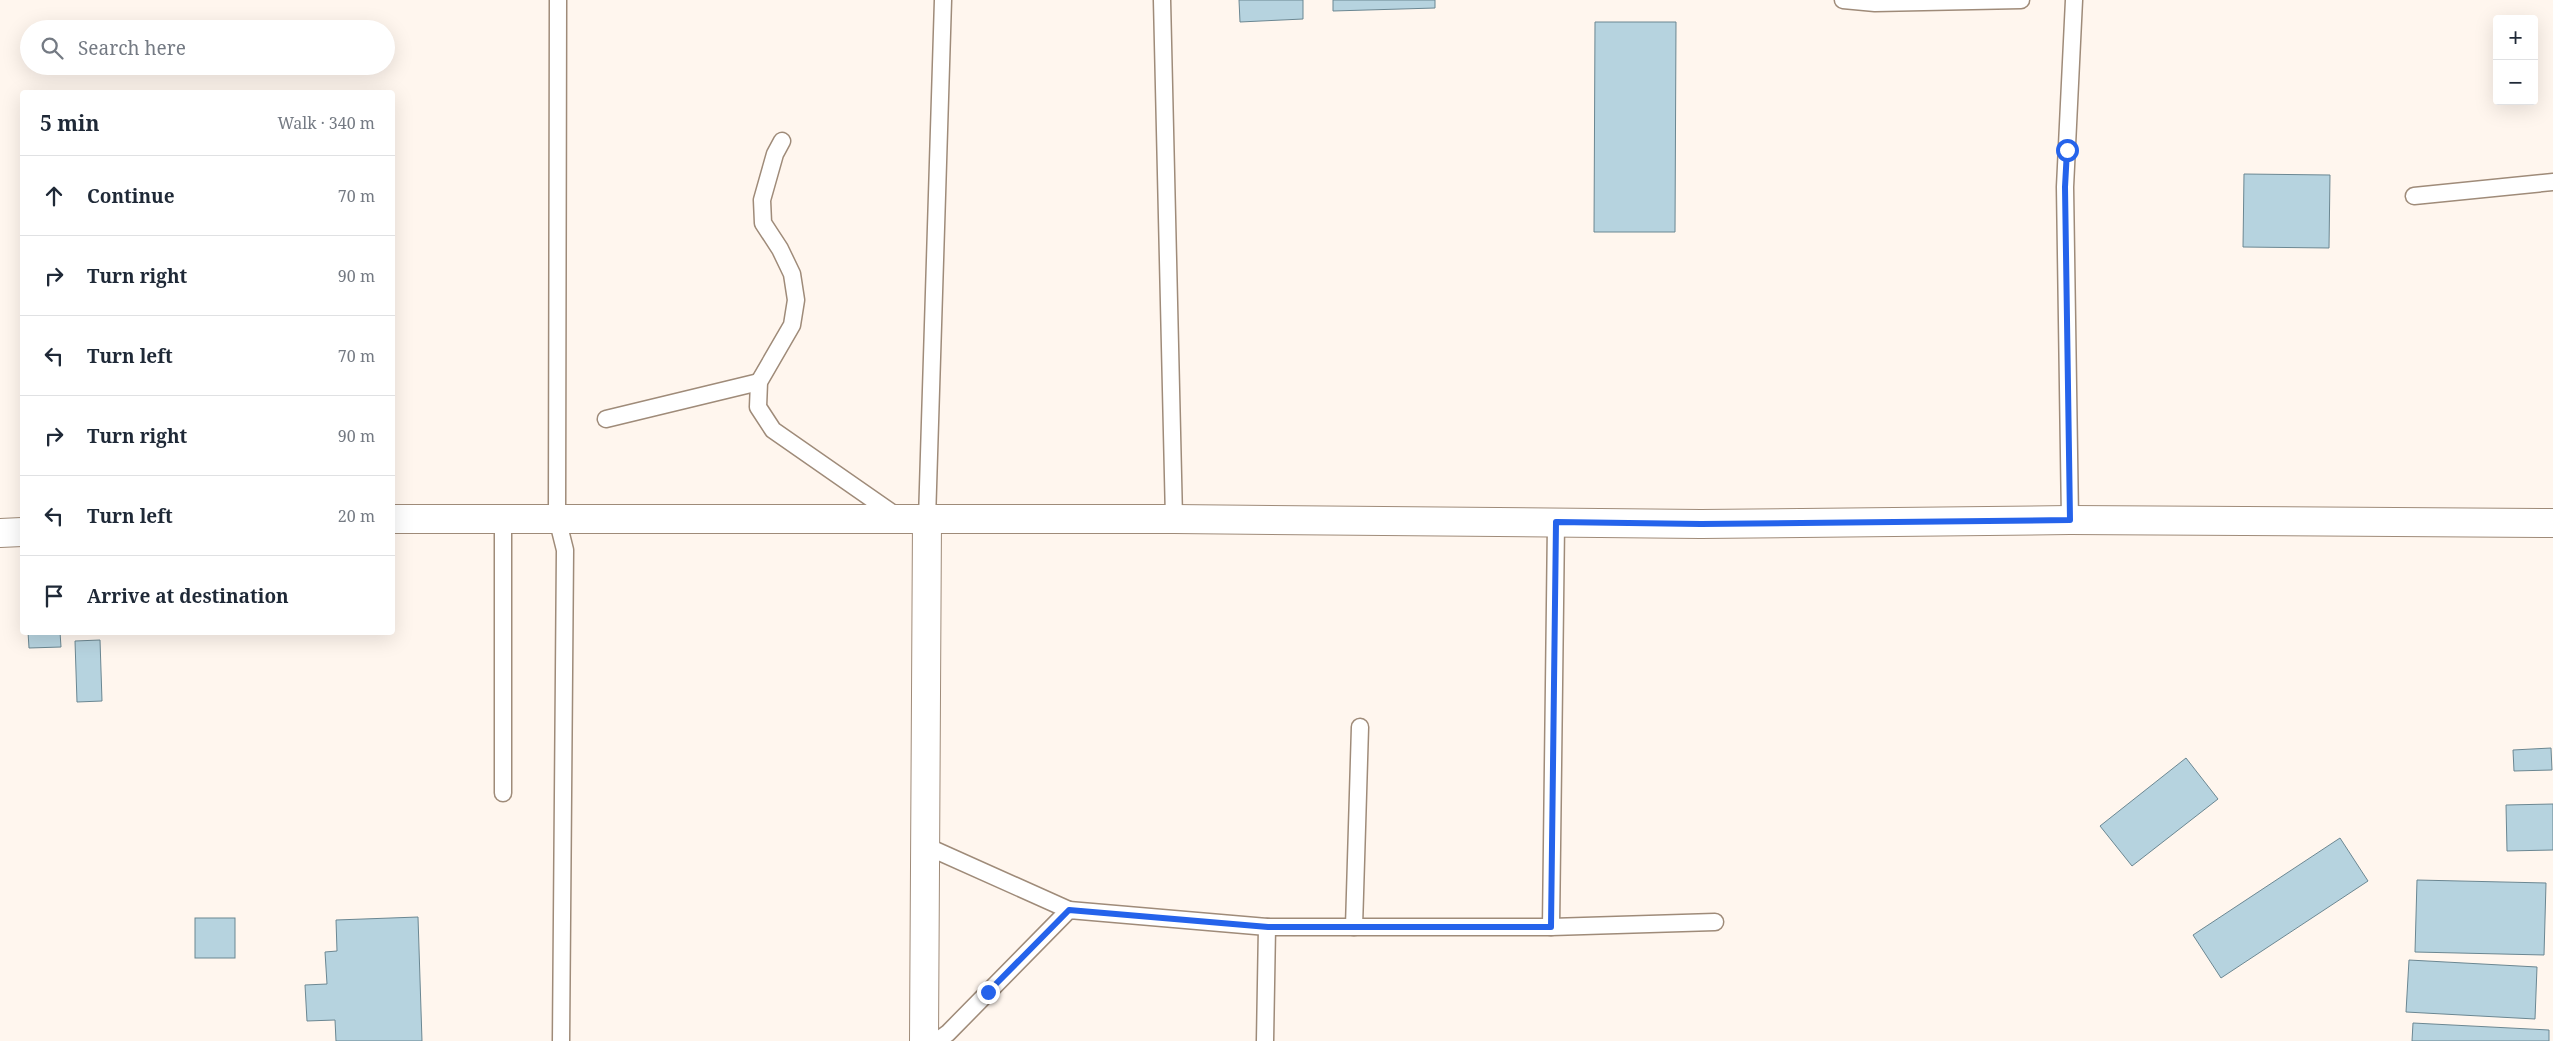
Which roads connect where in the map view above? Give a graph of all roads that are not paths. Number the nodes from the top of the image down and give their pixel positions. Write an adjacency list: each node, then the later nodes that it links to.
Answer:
1 (558, 0): 13 (lane)
2 (943, 0): 16 (lane)
3 (1162, 0): 15 (lane)
4 (1843, 0): 5 (lane)
5 (2021, 0)
6 (2074, 0): 17 (lane)
7 (782, 141): 10 (lane)
8 (2553, 182): 9 (lane)
9 (2414, 196)
10 (759, 382): 11 (lane); 16 (lane)
11 (606, 419)
12 (504, 518): 13 (street); 14 (street); 23 (lane)
13 (558, 518): 16 (street); 30 (lane)
14 (395, 519)
15 (1174, 519): 16 (street); 18 (street)
16 (915, 520): 24 (street)
17 (2070, 520): 18 (street); 19 (street)
18 (1556, 522): 29 (lane)
19 (2553, 523)
20 (20, 532): 21 (street)
21 (0, 533)
22 (1360, 727): 28 (lane)
23 (503, 793)
24 (926, 846): 25 (lane); 31 (street)
25 (1069, 910): 27 (lane); 32 (lane)
26 (1715, 922): 29 (lane)
27 (1268, 927): 28 (lane); 33 (lane)
28 (1354, 927): 29 (lane)
29 (1551, 927)
30 (561, 1041)
31 (924, 1041)
32 (937, 1041)
33 (1265, 1041)

